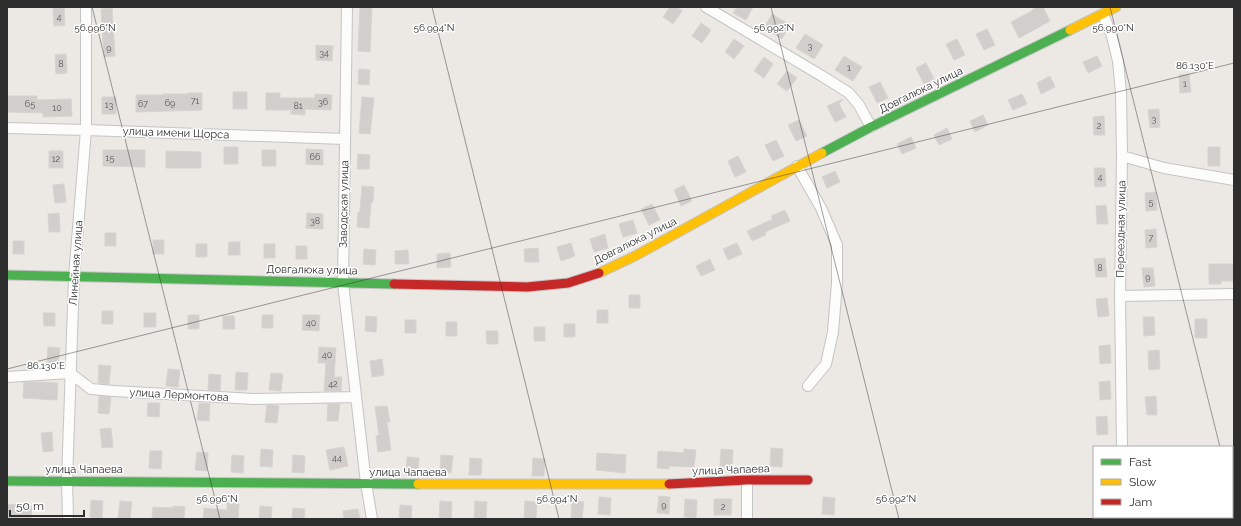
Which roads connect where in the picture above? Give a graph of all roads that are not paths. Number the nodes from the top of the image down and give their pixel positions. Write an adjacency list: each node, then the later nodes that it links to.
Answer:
1 (86, 7): 8 (street, Линейная улица)
2 (347, 7): 9 (street, Заводская улица)
3 (706, 7): 6 (street)
4 (1116, 7): 5 (street, Довгалюка улица)
5 (1103, 14): 6 (street, Довгалюка улица); 10 (street, Переездная улица)
6 (871, 127): 11 (street, Довгалюка улица)
7 (7, 128): 8 (street, улица имени Щорса)
8 (86, 130): 9 (street, улица имени Щорса); 14 (street, Линейная улица)
9 (345, 140): 15 (street, Заводская улица)
10 (1122, 156): 12 (street); 17 (street, Переездная улица)
11 (797, 166): 15 (street, Довгалюка улица); 20 (street)
12 (1234, 180)
13 (7, 275): 14 (street, Довгалюка улица)
14 (74, 277): 15 (street, Довгалюка улица); 18 (street, Линейная улица)
15 (343, 283): 21 (street, Заводская улица)
16 (1234, 294): 17 (street)
17 (1120, 296): 22 (street, Переездная улица)
18 (70, 373): 19 (street); 21 (street, улица Лермонтова); 26 (street, Линейная улица)
19 (7, 377)
20 (808, 386)
21 (356, 396): 27 (street, Заводская улица)
22 (1122, 446)
23 (747, 480): 24 (street, улица Чапаева); 27 (street, улица Чапаева); 30 (street)
24 (808, 480)
25 (7, 481): 26 (street, улица Чапаева)
26 (67, 481): 27 (street, улица Чапаева); 28 (street, Линейная улица)
27 (366, 483): 29 (street, Заводская улица)
28 (68, 519)
29 (372, 519)
30 (747, 519)

